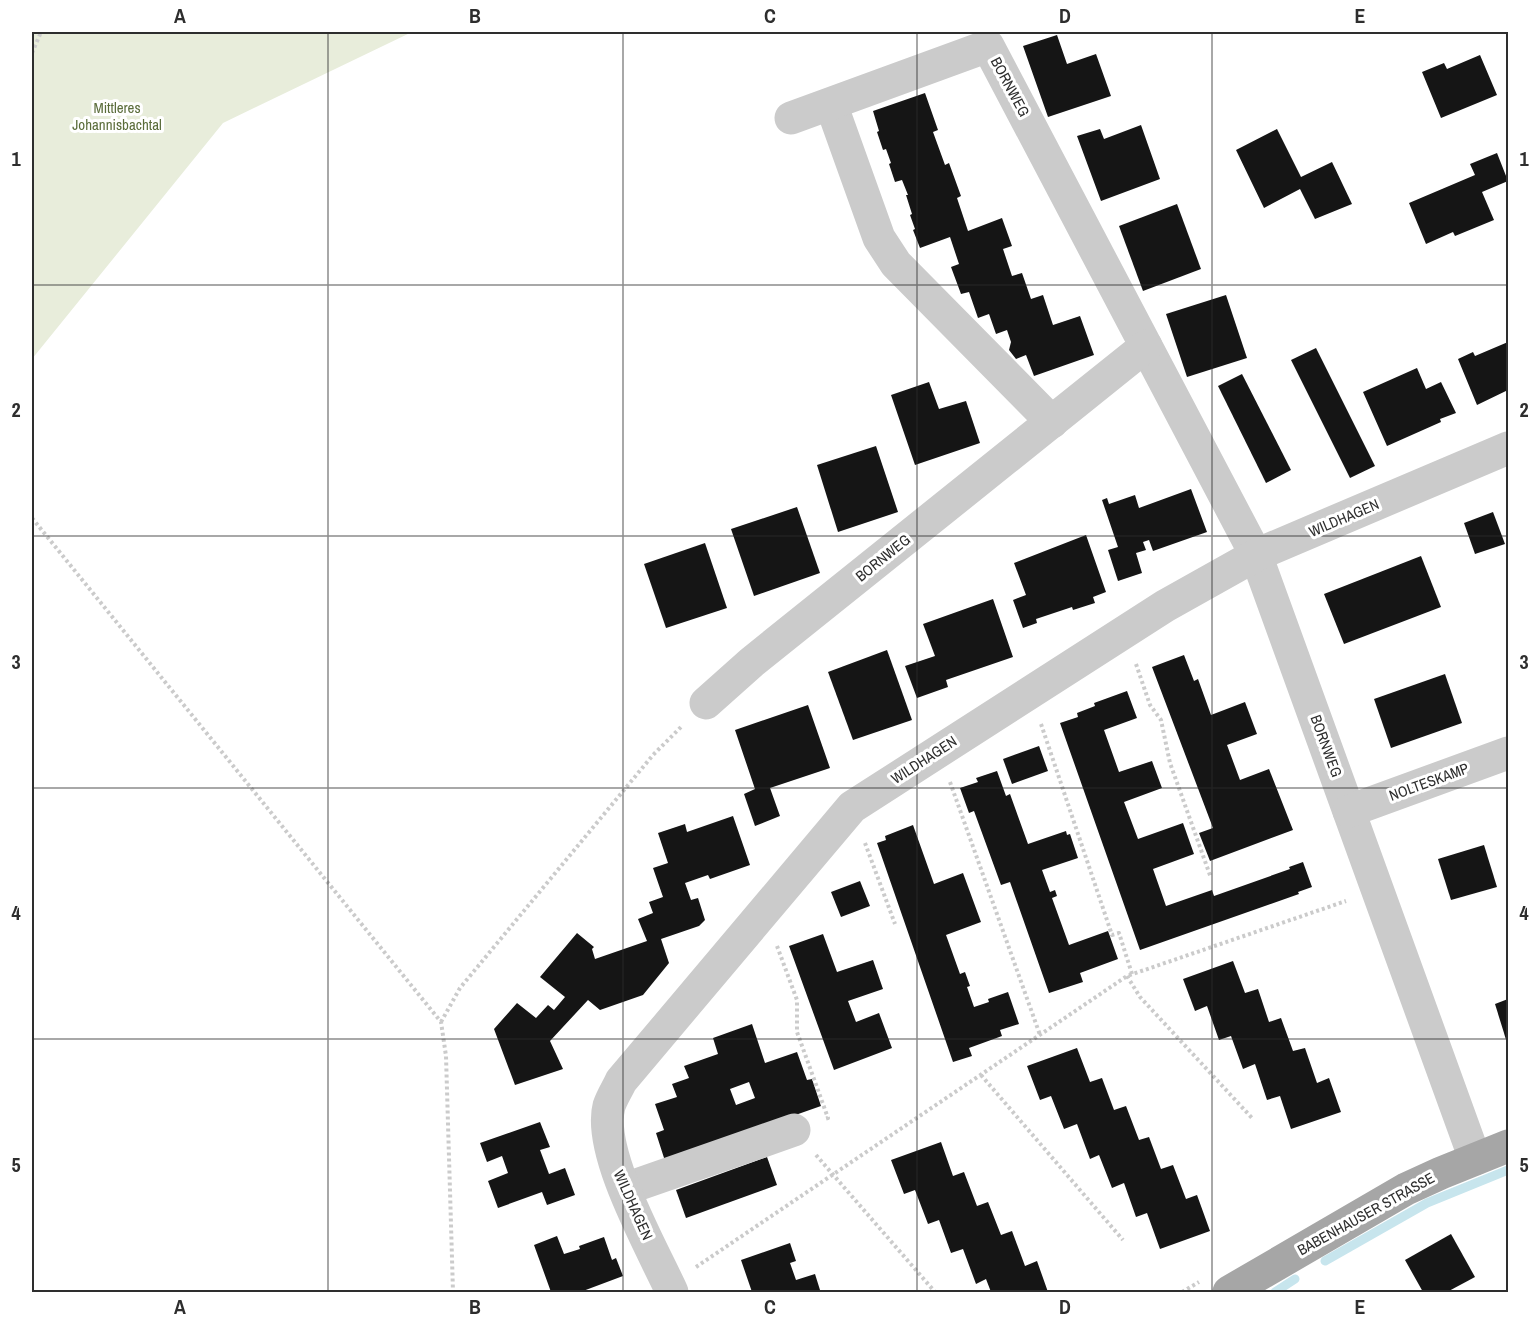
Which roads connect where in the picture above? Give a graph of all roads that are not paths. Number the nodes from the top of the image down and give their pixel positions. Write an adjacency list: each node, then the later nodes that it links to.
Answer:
1 (831, 105): 2 (street, BORNWEG); 3 (street, BORNWEG); 4 (street)
2 (791, 118)
3 (1146, 346): 4 (street, BORNWEG); 6 (street, BORNWEG)
4 (1052, 422): 7 (street, BORNWEG)
5 (1509, 448): 6 (street, WILDHAGEN)
6 (1256, 555): 9 (street, BORNWEG); 13 (street, WILDHAGEN)
7 (706, 703)
8 (1509, 753): 9 (street, NOLTESKAMP)
9 (1349, 810): 12 (street, BORNWEG)
10 (794, 1130): 13 (street)
11 (1509, 1146): 12 (main road, BABENHAUSER STRASSE)
12 (1475, 1159): 15 (main road, BABENHAUSER STRASSE)
13 (625, 1189): 14 (street, WILDHAGEN)
14 (670, 1289)
15 (1229, 1293)

